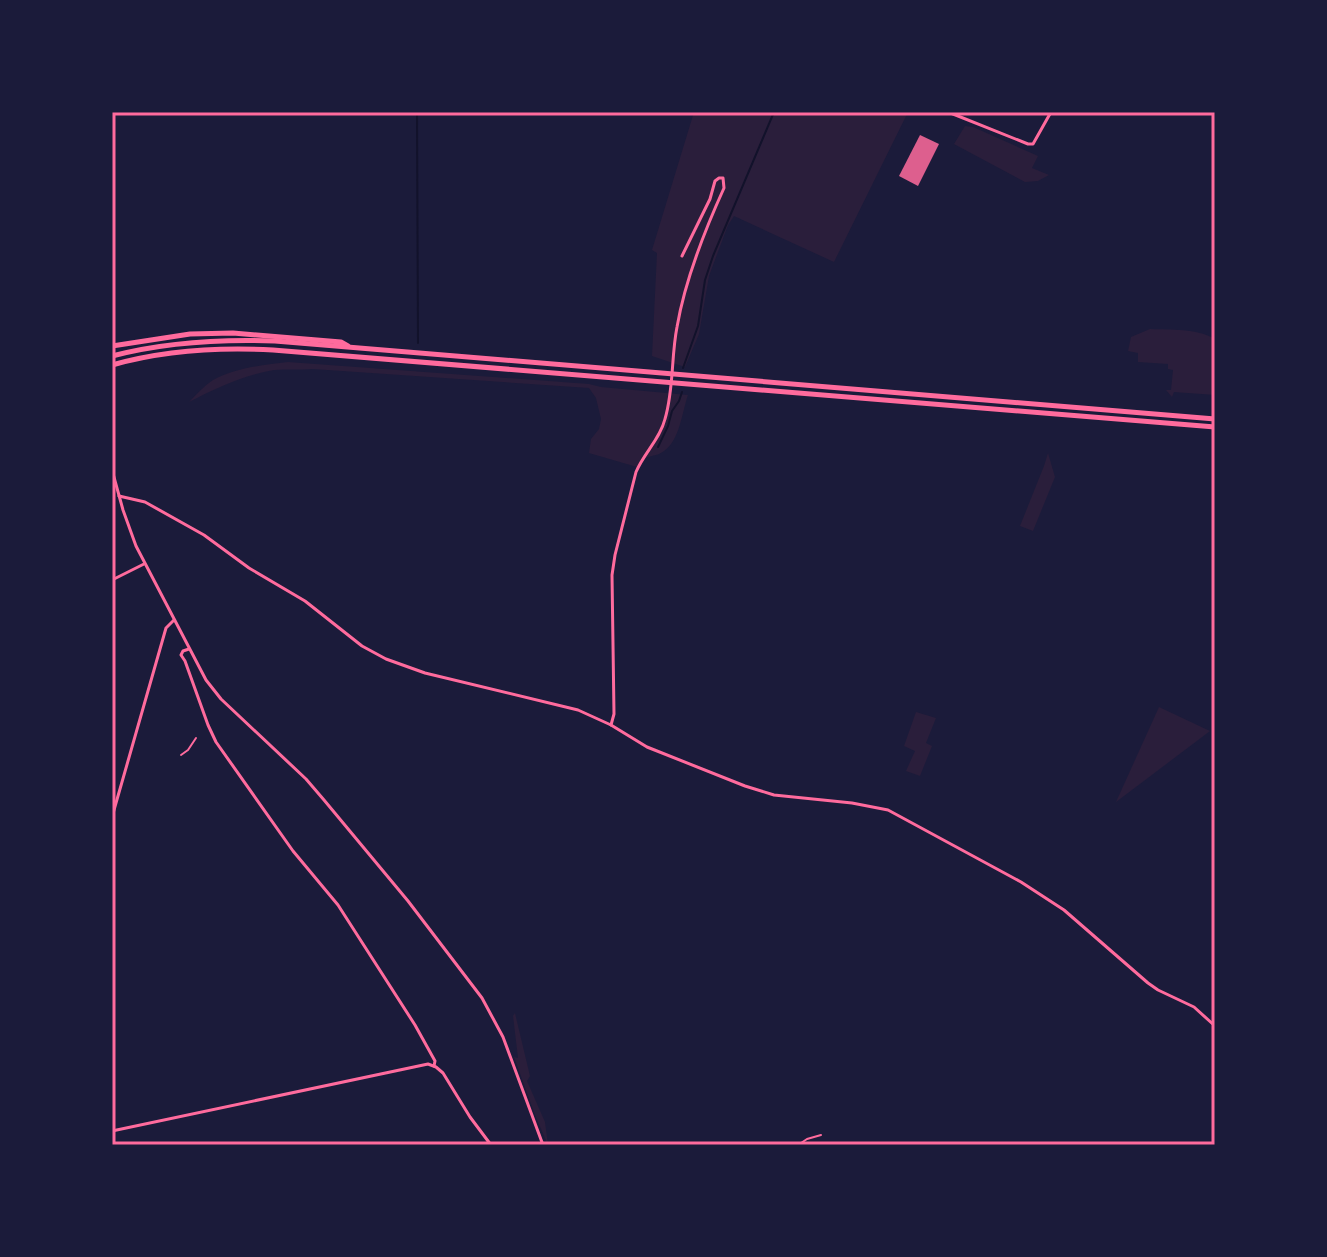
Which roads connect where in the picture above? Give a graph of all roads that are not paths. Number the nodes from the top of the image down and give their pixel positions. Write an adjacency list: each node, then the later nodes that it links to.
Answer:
1 (948, 112): 2 (street)
2 (1051, 112)
3 (682, 256): 17 (street)
4 (112, 346): 5 (highway)
5 (349, 347): 6 (highway); 8 (highway)
6 (112, 356)
7 (112, 365): 9 (highway)
8 (1215, 419)
9 (1215, 427)
10 (112, 470): 11 (street)
11 (115, 491): 12 (street)
12 (119, 496): 13 (street); 17 (street)
13 (145, 564): 14 (street); 15 (street)
14 (112, 580)
15 (174, 620): 16 (street); 20 (street)
16 (189, 649): 22 (street); 26 (street)
17 (611, 725): 21 (street)
18 (196, 738): 19 (street)
19 (181, 755)
20 (112, 817)
21 (1215, 1026)
22 (434, 1066): 23 (street); 25 (street)
23 (112, 1131)
24 (821, 1135): 27 (street)
25 (491, 1145)
26 (543, 1145)
27 (798, 1145)

